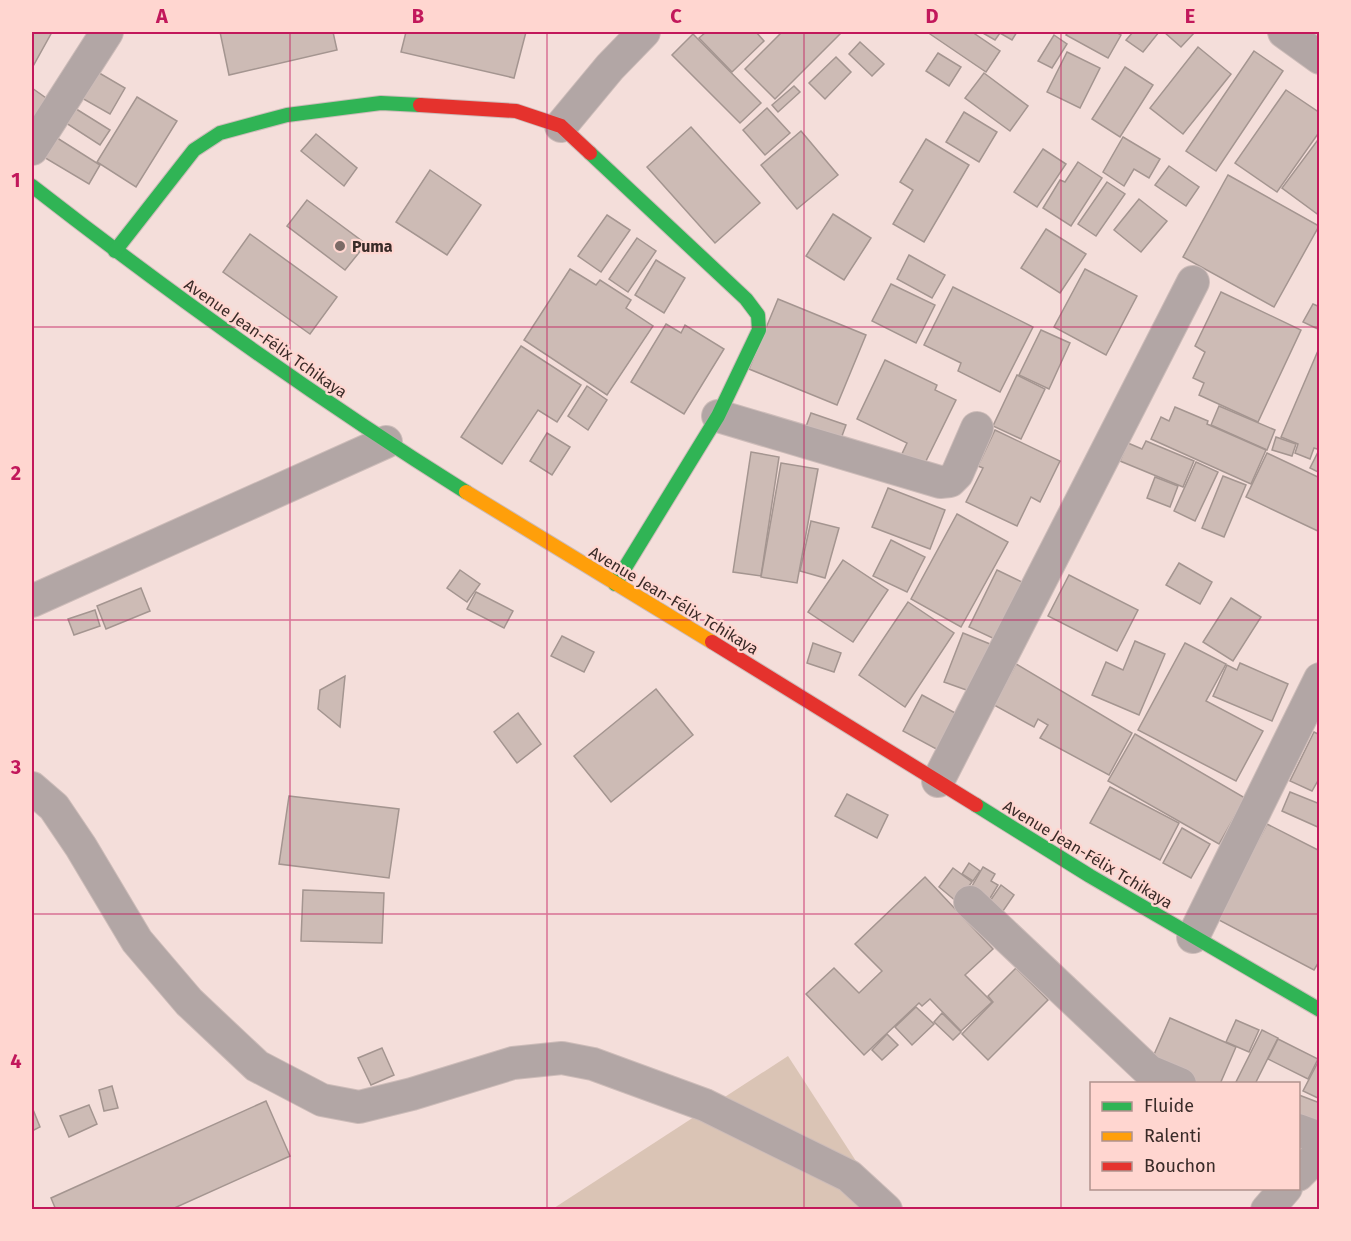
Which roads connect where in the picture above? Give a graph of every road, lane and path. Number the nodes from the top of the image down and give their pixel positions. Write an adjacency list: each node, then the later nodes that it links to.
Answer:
1 (107, 32): 6 (street)
2 (644, 32): 5 (street)
3 (1284, 32): 4 (street)
4 (1320, 58)
5 (561, 126): 8 (street); 10 (street)
6 (32, 149)
7 (32, 186): 8 (street, Avenue Jean-Félix Tchikaya)
8 (115, 251): 12 (street, Avenue Jean-Félix Tchikaya)
9 (1193, 282): 16 (street)
10 (718, 416): 11 (street); 13 (street)
11 (977, 428)
12 (386, 442): 13 (street, Avenue Jean-Félix Tchikaya); 14 (street)
13 (615, 584): 16 (street, Avenue Jean-Félix Tchikaya)
14 (32, 601)
15 (1320, 679): 19 (street)
16 (938, 781): 19 (street, Avenue Jean-Félix Tchikaya)
17 (32, 788): 27 (street)
18 (970, 902): 21 (street)
19 (1193, 937): 20 (street, Avenue Jean-Félix Tchikaya)
20 (1320, 1010)
21 (1177, 1082)
22 (1300, 1130): 23 (street)
23 (1320, 1138)
24 (1320, 1153): 25 (street)
25 (1300, 1174)
26 (1284, 1190): 28 (street)
27 (886, 1209)
28 (1267, 1209)

